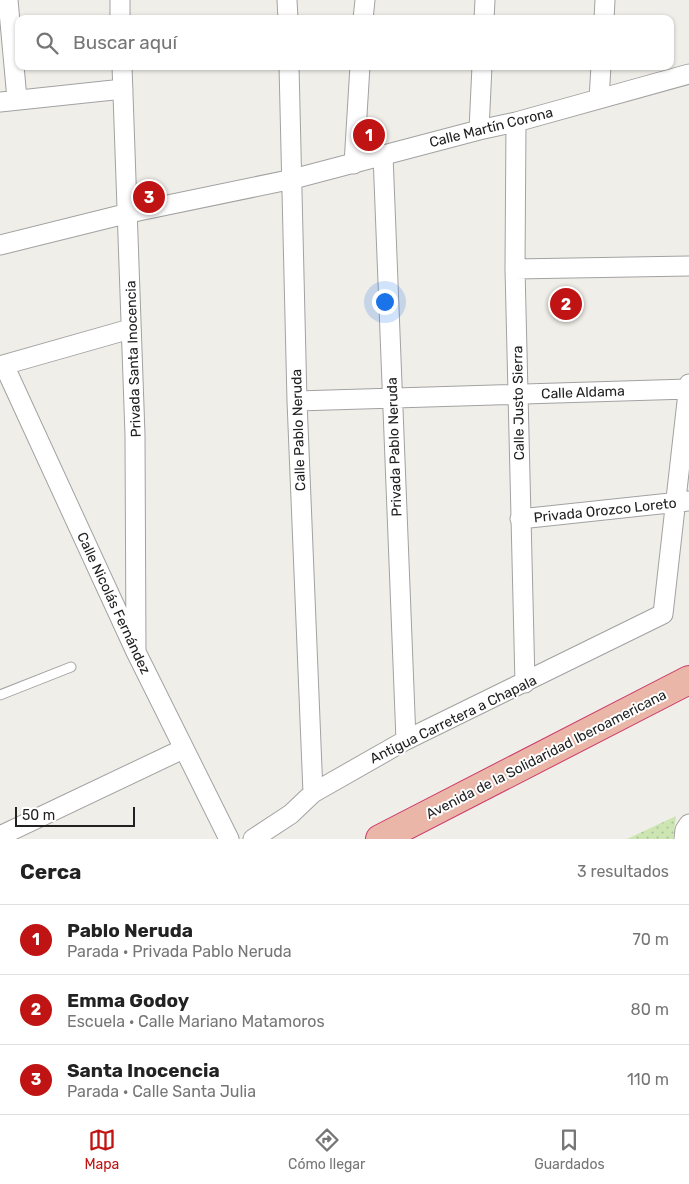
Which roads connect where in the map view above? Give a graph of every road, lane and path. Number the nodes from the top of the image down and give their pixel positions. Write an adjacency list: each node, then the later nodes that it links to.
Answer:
1 (8, 0): 20 (street)
2 (120, 0): 7 (street)
3 (287, 0): 8 (street)
4 (365, 0): 9 (street)
5 (485, 0): 10 (street)
6 (604, 0): 11 (street)
7 (120, 15)
8 (288, 15)
9 (364, 15)
10 (484, 15)
11 (604, 15)
12 (122, 70): 18 (street, Privada Santa Inocencia)
13 (289, 70): 25 (street, Calle Pablo Neruda)
14 (360, 70): 24 (street)
15 (482, 70): 22 (street)
16 (601, 70): 19 (street)
17 (689, 74): 19 (street, Calle Martín Corona)
18 (123, 89): 20 (street); 26 (street, Privada Santa Inocencia)
19 (599, 99): 21 (street, Calle Martín Corona)
20 (8, 101)
21 (516, 122): 22 (street, Calle Martín Corona); 29 (street, Calle Justo Sierra)
22 (479, 130): 23 (street, Calle Martín Corona)
23 (383, 154): 24 (street, Calle Martín Corona); 35 (street, Privada Pablo Neruda)
24 (354, 164): 25 (street, Calle Martín Corona)
25 (293, 179): 26 (street, Calle Martín Corona); 36 (street, Calle Pablo Neruda)
26 (129, 213): 27 (street, Calle Martín Corona); 30 (street, Privada Santa Inocencia)
27 (0, 245)
28 (689, 266): 29 (street)
29 (515, 269): 34 (street, Calle Justo Sierra)
30 (130, 329): 31 (street); 39 (street, Privada Santa Inocencia)
31 (2, 366): 39 (street, Calle Nicolás Fernández)
32 (689, 384): 33 (street)
33 (688, 389): 34 (street, Calle Aldama); 37 (street)
34 (518, 394): 35 (street, Calle Aldama); 38 (street, Calle Justo Sierra)
35 (392, 397): 36 (street, Calle Aldama); 44 (street, Privada Pablo Neruda)
36 (297, 401): 46 (street, Calle Pablo Neruda)
37 (682, 502): 38 (street, Privada Orozco Loreto); 42 (street, Antigua Carretera a Chapala)
38 (520, 519): 42 (street, Calle Justo Sierra)
39 (136, 652): 45 (street, Calle Nicolás Fernández)
40 (71, 667): 43 (lane)
41 (689, 680): 48 (highway, Avenida de la Solidaridad Iberoamericana)
42 (525, 683): 44 (street, Antigua Carretera a Chapala)
43 (0, 695)
44 (406, 740): 46 (street, Antigua Carretera a Chapala)
45 (183, 750): 49 (street); 50 (street, Calle Nicolás Fernández)
46 (312, 793): 51 (street, Antigua Carretera a Chapala)
47 (689, 824): 52 (street)
48 (392, 833)
49 (0, 836)
50 (229, 839)
51 (253, 839)
52 (684, 839)

